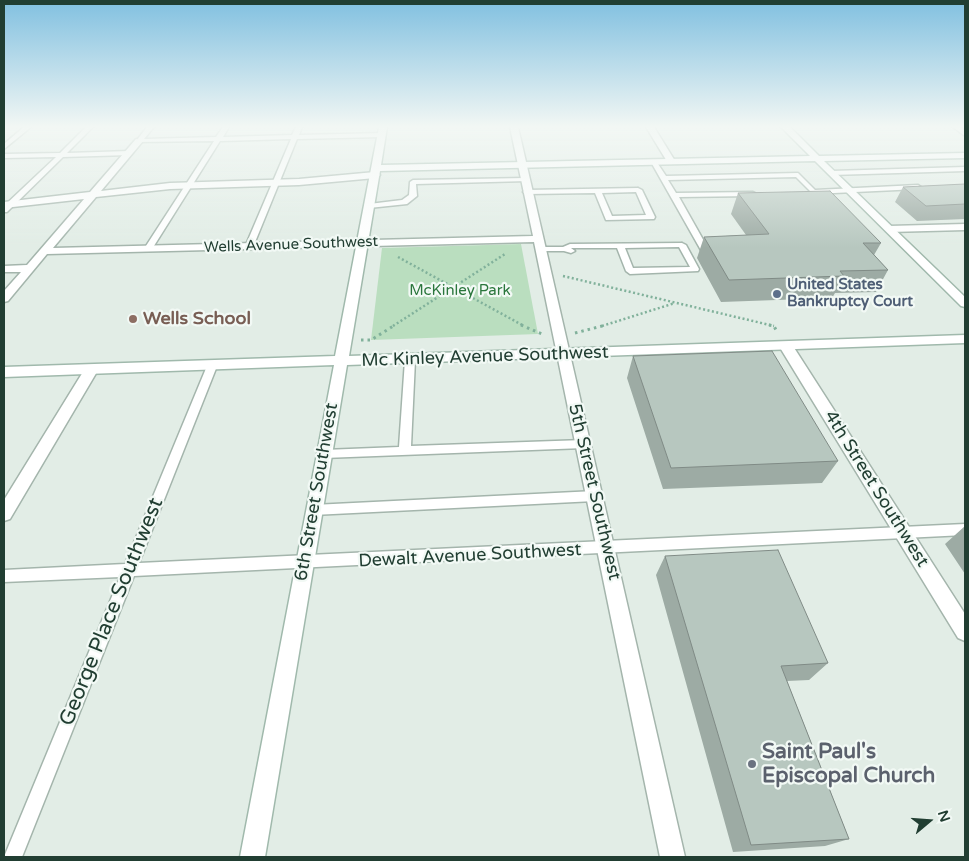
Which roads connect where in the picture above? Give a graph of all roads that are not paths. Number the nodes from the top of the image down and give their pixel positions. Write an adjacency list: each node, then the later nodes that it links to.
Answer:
1 (49, 167): 25 (lane)
2 (117, 167): 23 (street)
3 (201, 167): 16 (lane)
4 (282, 167): 15 (lane)
5 (377, 167): 11 (street, 6th Street Southwest)
6 (522, 167): 14 (street, 5th Street Southwest)
7 (615, 167): 14 (street)
8 (657, 167): 13 (lane)
9 (825, 167): 12 (street)
10 (965, 168): 12 (lane)
11 (376, 171): 14 (street); 15 (street); 26 (street, 6th Street Southwest)
12 (831, 173): 18 (street)
13 (664, 178): 21 (lane); 24 (lane)
14 (525, 179): 19 (lane); 26 (lane); 29 (street, 5th Street Southwest)
15 (276, 183): 16 (street); 31 (lane)
16 (189, 185): 23 (street); 33 (lane)
17 (926, 187): 18 (lane)
18 (849, 190): 21 (lane); 28 (street)
19 (598, 191): 19 (lane)
20 (799, 192): 21 (lane)
21 (813, 192)
22 (762, 193): 24 (lane)
23 (93, 194): 25 (street); 34 (street)
24 (674, 196): 35 (lane)
25 (6, 206)
26 (369, 206): 30 (street, 6th Street Southwest)
27 (965, 227): 28 (street)
28 (889, 229): 39 (street)
29 (534, 242): 30 (street, Wells Avenue Southwest); 32 (lane); 42 (street, 5th Street Southwest)
30 (362, 245): 31 (street, Wells Avenue Southwest); 44 (street, 6th Street Southwest)
31 (249, 247): 33 (street, Wells Avenue Southwest)
32 (621, 247): 32 (lane)
33 (148, 249): 34 (street, Wells Avenue Southwest)
34 (44, 251): 36 (street)
35 (706, 252)
36 (29, 268): 37 (street); 38 (street)
37 (4, 269)
38 (4, 298)
39 (965, 303)
40 (965, 339): 41 (street, Mc Kinley Avenue Southwest)
41 (786, 346): 42 (street, Mc Kinley Avenue Southwest); 55 (street, 4th Street Southwest)
42 (564, 354): 43 (street, Mc Kinley Avenue Southwest); 48 (street, 5th Street Southwest)
43 (410, 360): 44 (street, Mc Kinley Avenue Southwest); 49 (lane)
44 (340, 362): 45 (street, Mc Kinley Avenue Southwest); 50 (street, 6th Street Southwest)
45 (212, 366): 46 (street, Mc Kinley Avenue Southwest); 58 (lane, George Place Southwest)
46 (90, 370): 47 (street, Mc Kinley Avenue Southwest); 53 (street)
47 (4, 372)
48 (584, 444): 49 (lane); 51 (street, 5th Street Southwest)
49 (405, 451): 50 (lane)
50 (324, 454): 52 (street, 6th Street Southwest)
51 (596, 496): 52 (lane); 56 (street, 5th Street Southwest)
52 (313, 510): 57 (street, 6th Street Southwest)
53 (4, 514)
54 (965, 530): 55 (lane, Dewalt Avenue Southwest)
55 (904, 533): 56 (lane, Dewalt Avenue Southwest); 60 (street, 4th Street Southwest)
56 (607, 549): 57 (lane, Dewalt Avenue Southwest); 63 (street, 5th Street Southwest)
57 (304, 563): 58 (lane, Dewalt Avenue Southwest); 62 (street, 6th Street Southwest)
58 (128, 571): 59 (lane, Dewalt Avenue Southwest); 61 (lane, George Place Southwest)
59 (4, 576)
60 (965, 631)
61 (13, 857)
62 (252, 857)
63 (673, 857)

